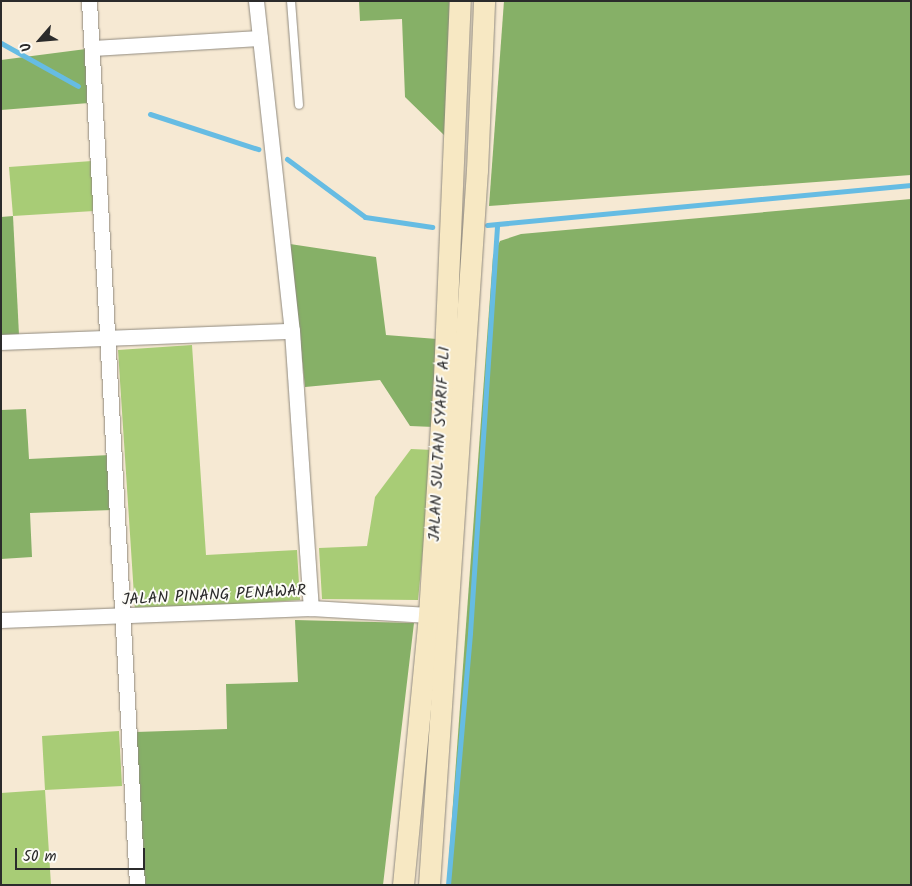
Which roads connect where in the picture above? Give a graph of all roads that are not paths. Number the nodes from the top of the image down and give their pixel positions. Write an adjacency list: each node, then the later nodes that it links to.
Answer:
1 (89, 1): 7 (street)
2 (256, 1): 6 (street)
3 (291, 1): 8 (lane)
4 (460, 1): 9 (street, JALAN SULTAN SYARIF ALI)
5 (484, 1): 10 (street, JALAN SULTAN SYARIF ALI)
6 (260, 38): 7 (street); 11 (street)
7 (92, 48): 12 (street)
8 (299, 105)
9 (452, 169): 10 (street); 15 (street, JALAN SULTAN SYARIF ALI)
10 (477, 170): 20 (street, JALAN SULTAN SYARIF ALI)
11 (292, 331): 12 (street); 14 (street)
12 (109, 339): 13 (street); 16 (street)
13 (1, 342)
14 (311, 608): 15 (street, JALAN PINANG PENAWAR); 16 (street, JALAN PINANG PENAWAR)
15 (429, 615): 19 (street, JALAN SULTAN SYARIF ALI)
16 (123, 618): 17 (street, JALAN PINANG PENAWAR); 18 (street)
17 (1, 620)
18 (137, 885)
19 (403, 885)
20 (429, 885)

